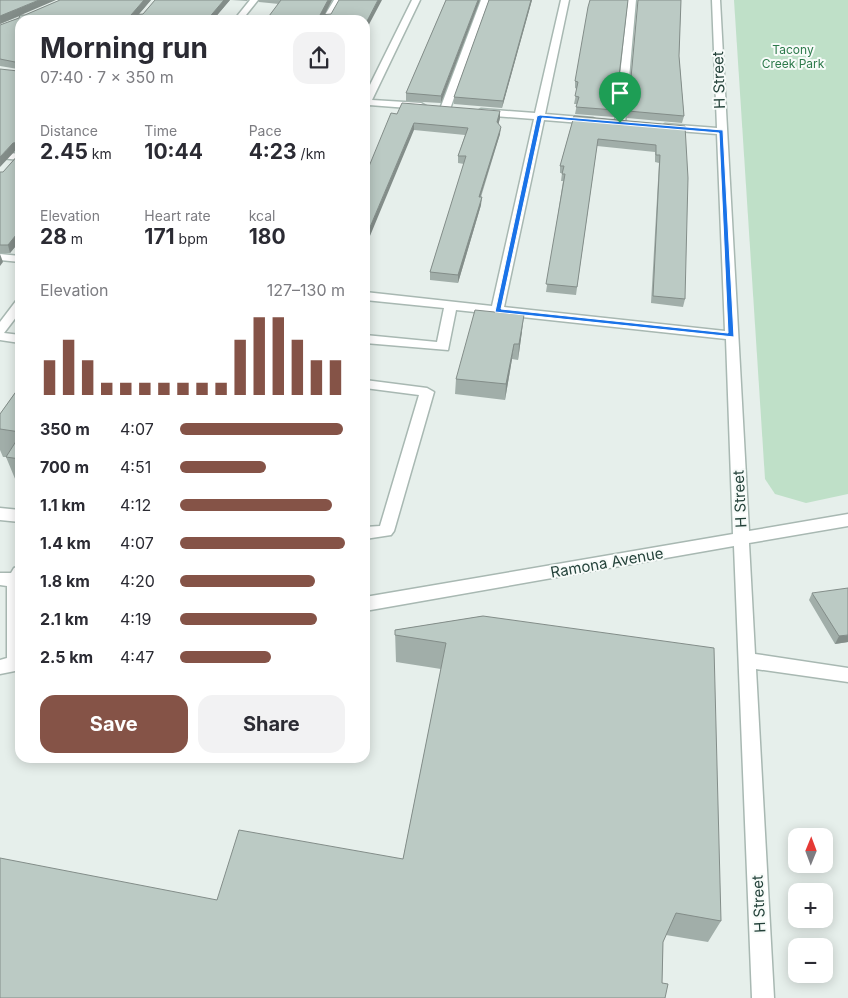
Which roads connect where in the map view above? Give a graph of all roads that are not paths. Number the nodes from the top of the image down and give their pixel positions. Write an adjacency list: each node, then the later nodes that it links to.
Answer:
1 (254, 0): 8 (street)
2 (338, 0): 9 (street)
3 (416, 0): 10 (street)
4 (485, 0): 11 (street)
5 (565, 0): 13 (street)
6 (632, 0): 13 (street)
7 (716, 0): 15 (street, H Street)
8 (242, 15)
9 (329, 15)
10 (370, 92)
11 (370, 102)
12 (474, 111): 13 (street)
13 (540, 116): 25 (street)
14 (656, 126): 15 (street)
15 (721, 132): 28 (street, H Street)
16 (0, 155): 17 (street)
17 (15, 156)
18 (15, 160): 19 (street)
19 (6, 169)
20 (0, 257): 21 (street)
21 (15, 258)
22 (370, 297): 23 (street)
23 (451, 306): 25 (street); 30 (street)
24 (15, 310): 26 (street)
25 (497, 311): 28 (street)
26 (0, 330)
27 (0, 336): 29 (street)
28 (732, 336): 36 (street, H Street)
29 (15, 338)
30 (370, 340)
31 (370, 385): 35 (street)
32 (0, 514): 33 (street)
33 (15, 516)
34 (848, 520): 36 (street, Ramona Avenue)
35 (370, 533)
36 (743, 539): 38 (street, Ramona Avenue); 39 (street, H Street)
37 (12, 577): 40 (street)
38 (370, 603)
39 (748, 660): 41 (street); 42 (street, H Street)
40 (12, 665)
41 (848, 675)
42 (763, 998)

